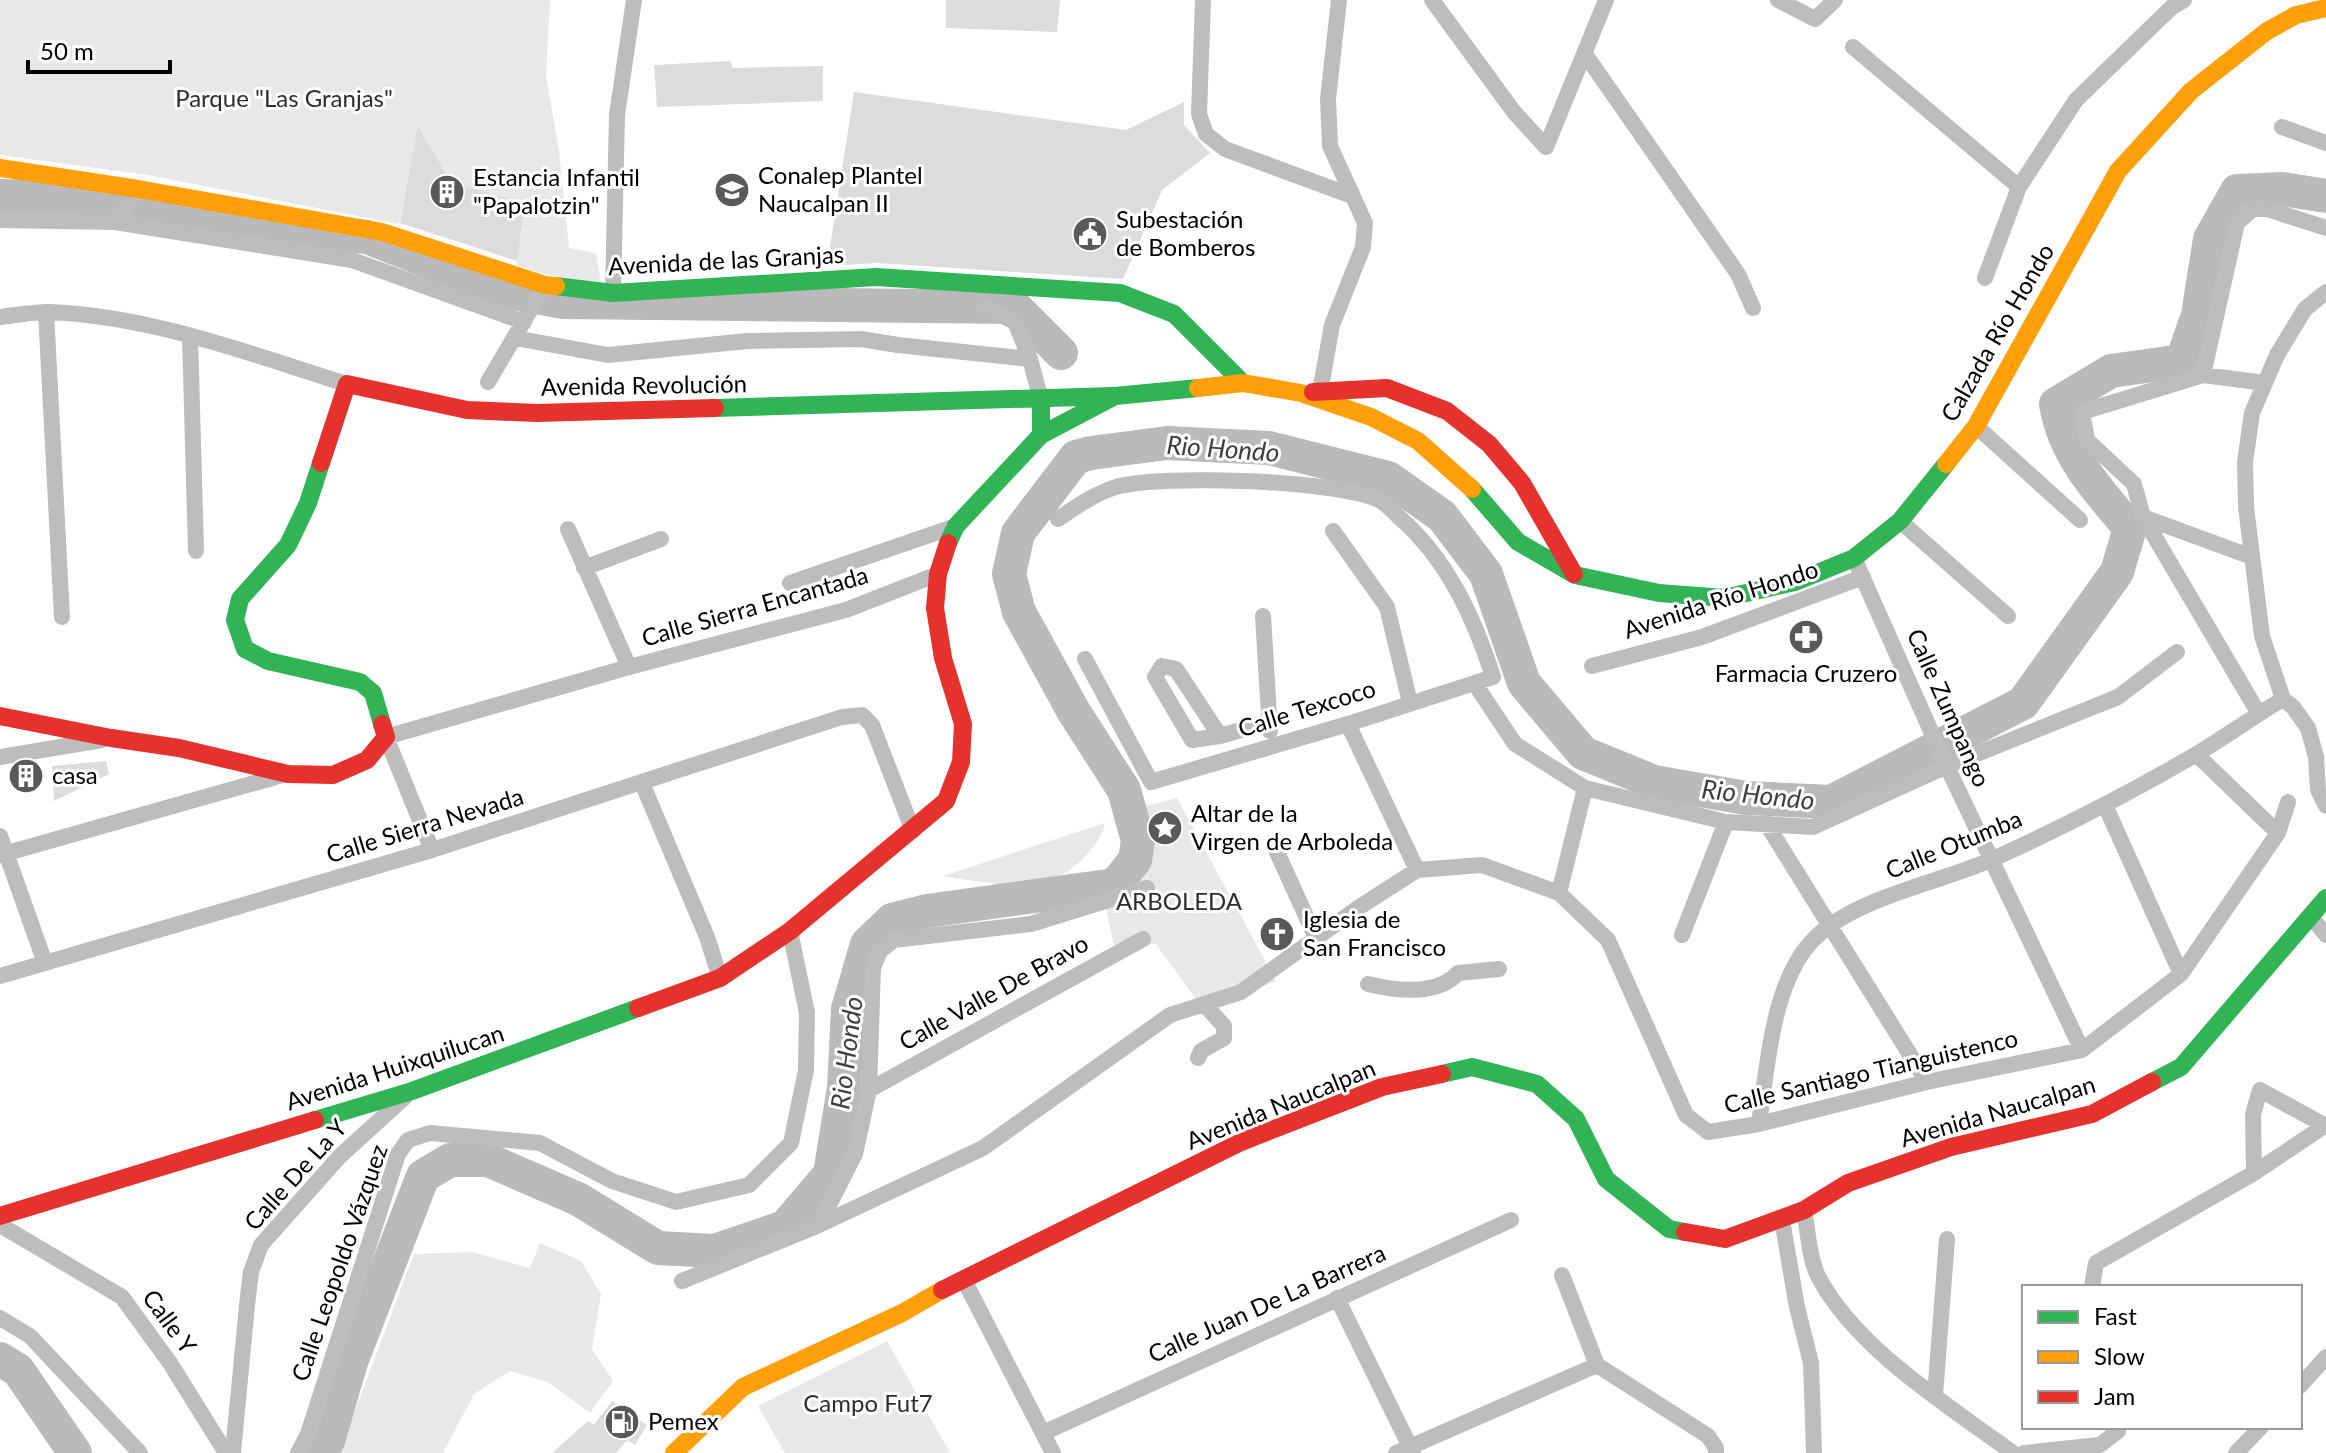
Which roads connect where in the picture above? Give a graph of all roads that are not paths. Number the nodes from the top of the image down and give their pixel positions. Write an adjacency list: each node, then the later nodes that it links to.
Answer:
1 (634, 0): 25 (street)
2 (1203, 0): 18 (street)
3 (1339, 0): 18 (street)
4 (1432, 0): 12 (street)
5 (1606, 0): 12 (street)
6 (1778, 0): 7 (street)
7 (1835, 0)
8 (2184, 0): 16 (street)
9 (2293, 7): 10 (main road, Calzada Río Hondo); 42 (main road, Calzada Río Hondo)
10 (2324, 8)
11 (1853, 47): 16 (street)
12 (1585, 54): 27 (street)
13 (2282, 127): 14 (street)
14 (2326, 143)
15 (0, 168): 17 (main road, Avenida de las Granjas)
16 (2019, 187): 22 (street)
17 (138, 189): 20 (street); 24 (main road, Avenida de las Granjas)
18 (1352, 196): 39 (street)
19 (0, 220): 20 (street)
20 (115, 222): 30 (street)
21 (2326, 228): 34 (street)
22 (1985, 278)
23 (2326, 292): 37 (street)
24 (540, 293): 25 (main road, Avenida de las Granjas); 30 (street)
25 (613, 293): 36 (main road, Avenida de las Granjas)
26 (984, 307): 33 (street)
27 (1753, 308)
28 (46, 312): 29 (street, Avenida Revolución); 31 (street, Avenida Revolución); 62 (street)
29 (0, 317)
30 (524, 322): 32 (street)
31 (190, 336): 38 (street, Avenida Revolución); 52 (street)
32 (515, 338): 33 (street); 35 (street)
33 (1030, 359): 41 (street)
34 (2203, 375): 37 (street); 44 (street)
35 (488, 382)
36 (1243, 383): 39 (main road, Avenida Revolución); 40 (main road, Avenida Revolución)
37 (2265, 383): 53 (street)
38 (347, 384): 41 (main road, Avenida Revolución); 75 (main road)
39 (1310, 392): 57 (main road, Avenida Revolución); 57 (main road, Avenida Revolución)
40 (1115, 396): 41 (main road, Avenida Revolución); 43 (main road)
41 (1041, 400): 43 (main road)
42 (1976, 426): 46 (street); 47 (main road, Calzada Río Hondo)
43 (1041, 435): 48 (main road)
44 (2143, 517): 53 (street); 70 (street)
45 (1058, 519): 67 (street)
46 (2080, 520)
47 (1900, 521): 54 (main road, Calzada Río Hondo); 61 (street)
48 (956, 526): 56 (main road); 59 (street)
49 (568, 529): 55 (street, Calle Sierra Encantada)
50 (1333, 531): 69 (street)
51 (661, 539): 55 (street)
52 (196, 551)
53 (2252, 557): 68 (street)
54 (1854, 558): 57 (main road, Calzada Río Hondo); 58 (street, Calle Zumpango)
55 (584, 568): 66 (street, Calle Sierra Encantada)
56 (938, 574): 66 (street, Calle Sierra Encantada); 89 (main road)
57 (1575, 575)
58 (1863, 577): 65 (street, Avenida Río Hondo); 80 (street, Calle Zumpango)
59 (790, 583)
60 (1263, 616): 72 (street)
61 (2008, 616)
62 (62, 617)
63 (2177, 652): 80 (street)
64 (1085, 659): 77 (street, Calle Texcoco)
65 (1592, 666)
66 (629, 667): 75 (street, Calle Sierra Encantada)
67 (1485, 680): 69 (street, Calle Texcoco); 83 (street)
68 (2283, 699): 70 (street, Calle Otumba); 86 (street)
69 (1410, 703): 73 (street, Calle Texcoco)
70 (2259, 714): 78 (street, Calle Otumba)
71 (0, 716): 76 (main road)
72 (1268, 722): 74 (street); 77 (street)
73 (1348, 724): 77 (street, Calle Texcoco); 96 (street)
74 (1220, 736): 74 (street)
75 (386, 737): 81 (main road); 92 (street)
76 (111, 738): 79 (street); 81 (main road)
77 (1272, 745)
78 (2196, 754): 85 (street, Calle Otumba); 90 (street)
79 (0, 757)
80 (1944, 761): 88 (street); 95 (street, Calle Zumpango)
81 (288, 774): 94 (street)
82 (642, 783): 89 (street, Calle Sierra Nevada); 92 (street, Calle Sierra Nevada); 111 (street)
83 (1585, 788): 87 (street); 98 (street)
84 (2288, 802): 90 (street, Calle Santiago Tianguistenco)
85 (2105, 805): 95 (street, Calle Otumba); 109 (street)
86 (2326, 806)
87 (1726, 822): 88 (street); 103 (street)
88 (1766, 823): 101 (street)
89 (913, 831): 102 (main road)
90 (2278, 833): 109 (street, Calle Santiago Tianguistenco)
91 (0, 836): 94 (street)
92 (432, 850): 107 (street, Calle Sierra Nevada)
93 (1276, 850): 105 (street)
94 (4, 855): 107 (street)
95 (1992, 860): 101 (street, Calle Otumba); 114 (street, Calle Zumpango)
96 (1417, 870): 98 (street, Calle Santiago Tianguistenco); 105 (street, Calle Santiago Tianguistenco)
97 (1147, 888): 117 (street)
98 (1559, 893): 119 (street, Calle Santiago Tianguistenco)
99 (2326, 898): 100 (main road, Avenida Naucalpan)
100 (2312, 918): 104 (street); 122 (main road, Avenida Naucalpan)
101 (1830, 926): 116 (street); 119 (street, Calle Otumba)
102 (790, 931): 111 (main road, Avenida Huixquilucan); 146 (street, Calle Leopoldo Vázquez)
103 (1682, 935)
104 (2326, 935)
105 (1316, 938): 113 (street, Calle Santiago Tianguistenco)
106 (1143, 939): 117 (street, Calle Valle De Bravo)
107 (45, 963): 110 (street, Calle Sierra Nevada)
108 (1499, 969): 112 (street)
109 (2181, 974): 114 (street, Calle Santiago Tianguistenco)
110 (0, 976)
111 (720, 978): 118 (main road, Avenida Huixquilucan)
112 (1368, 984)
113 (1204, 1004): 115 (street); 127 (street, Calle Santiago Tianguistenco)
114 (2082, 1050): 116 (street, Calle Santiago Tianguistenco)
115 (1198, 1058)
116 (1927, 1082): 119 (street, Calle Santiago Tianguistenco)
117 (869, 1090): 127 (street)
118 (412, 1091): 123 (main road, Avenida Huixquilucan); 145 (street, Calle De La Y)
119 (1759, 1124)
120 (2325, 1125): 121 (street); 121 (street)
121 (2254, 1173): 132 (street)
122 (1804, 1210): 125 (main road, Avenida Naucalpan); 138 (street)
123 (0, 1216)
124 (1511, 1220): 133 (street, Calle Juan De La Barrera)
125 (1782, 1220): 130 (main road, Avenida Naucalpan); 150 (street)
126 (0, 1225): 144 (street, Calle Y)
127 (819, 1225): 131 (street)
128 (1947, 1239): 138 (street)
129 (1562, 1275): 136 (street)
130 (963, 1278): 141 (street); 147 (main road, Avenida Naucalpan)
131 (682, 1281)
132 (2092, 1285)
133 (1337, 1298): 141 (street, Calle Juan De La Barrera); 142 (street)
134 (0, 1318): 143 (street)
135 (2326, 1357): 137 (street)
136 (1597, 1365): 142 (street); 149 (street)
137 (2302, 1384)
138 (1935, 1396): 151 (street)
139 (2118, 1429): 152 (street)
140 (2259, 1429): 153 (street)
141 (1043, 1433): 148 (street)
142 (1406, 1451)
143 (140, 1453)
144 (226, 1453)
145 (233, 1453)
146 (298, 1453)
147 (674, 1453)
148 (1053, 1453)
149 (1716, 1453)
150 (1814, 1453)
151 (2013, 1453)
152 (2024, 1453)
153 (2236, 1453)

